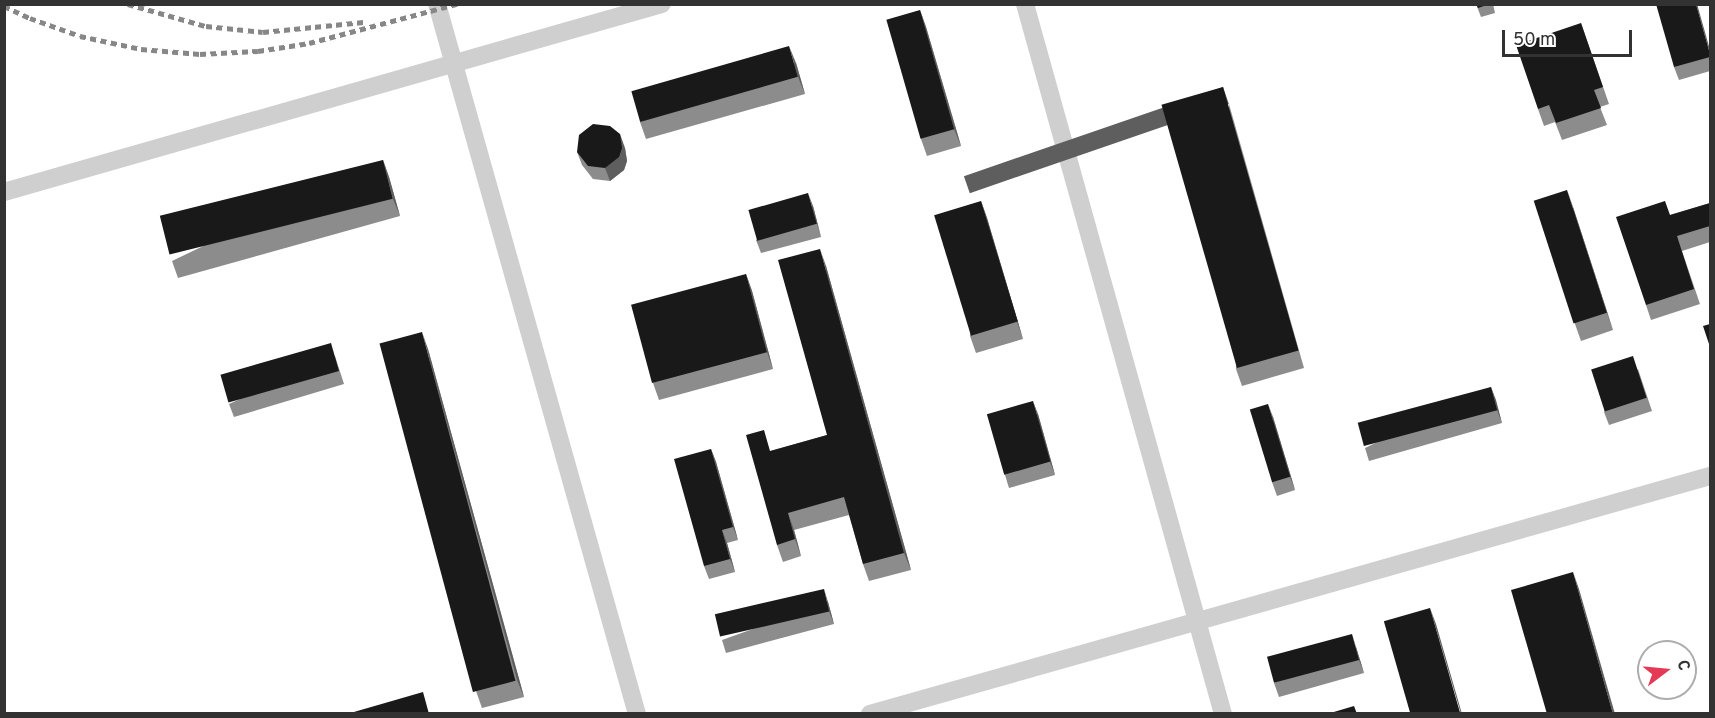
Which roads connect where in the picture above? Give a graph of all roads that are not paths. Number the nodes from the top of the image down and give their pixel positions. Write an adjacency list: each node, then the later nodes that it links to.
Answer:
1 (437, 4): 4 (lane)
2 (662, 4): 4 (lane)
3 (1024, 4): 7 (lane)
4 (454, 64): 5 (lane); 8 (lane)
5 (4, 192)
6 (1710, 476): 7 (lane)
7 (1197, 620): 9 (lane); 10 (lane)
8 (637, 714)
9 (870, 714)
10 (1223, 714)

